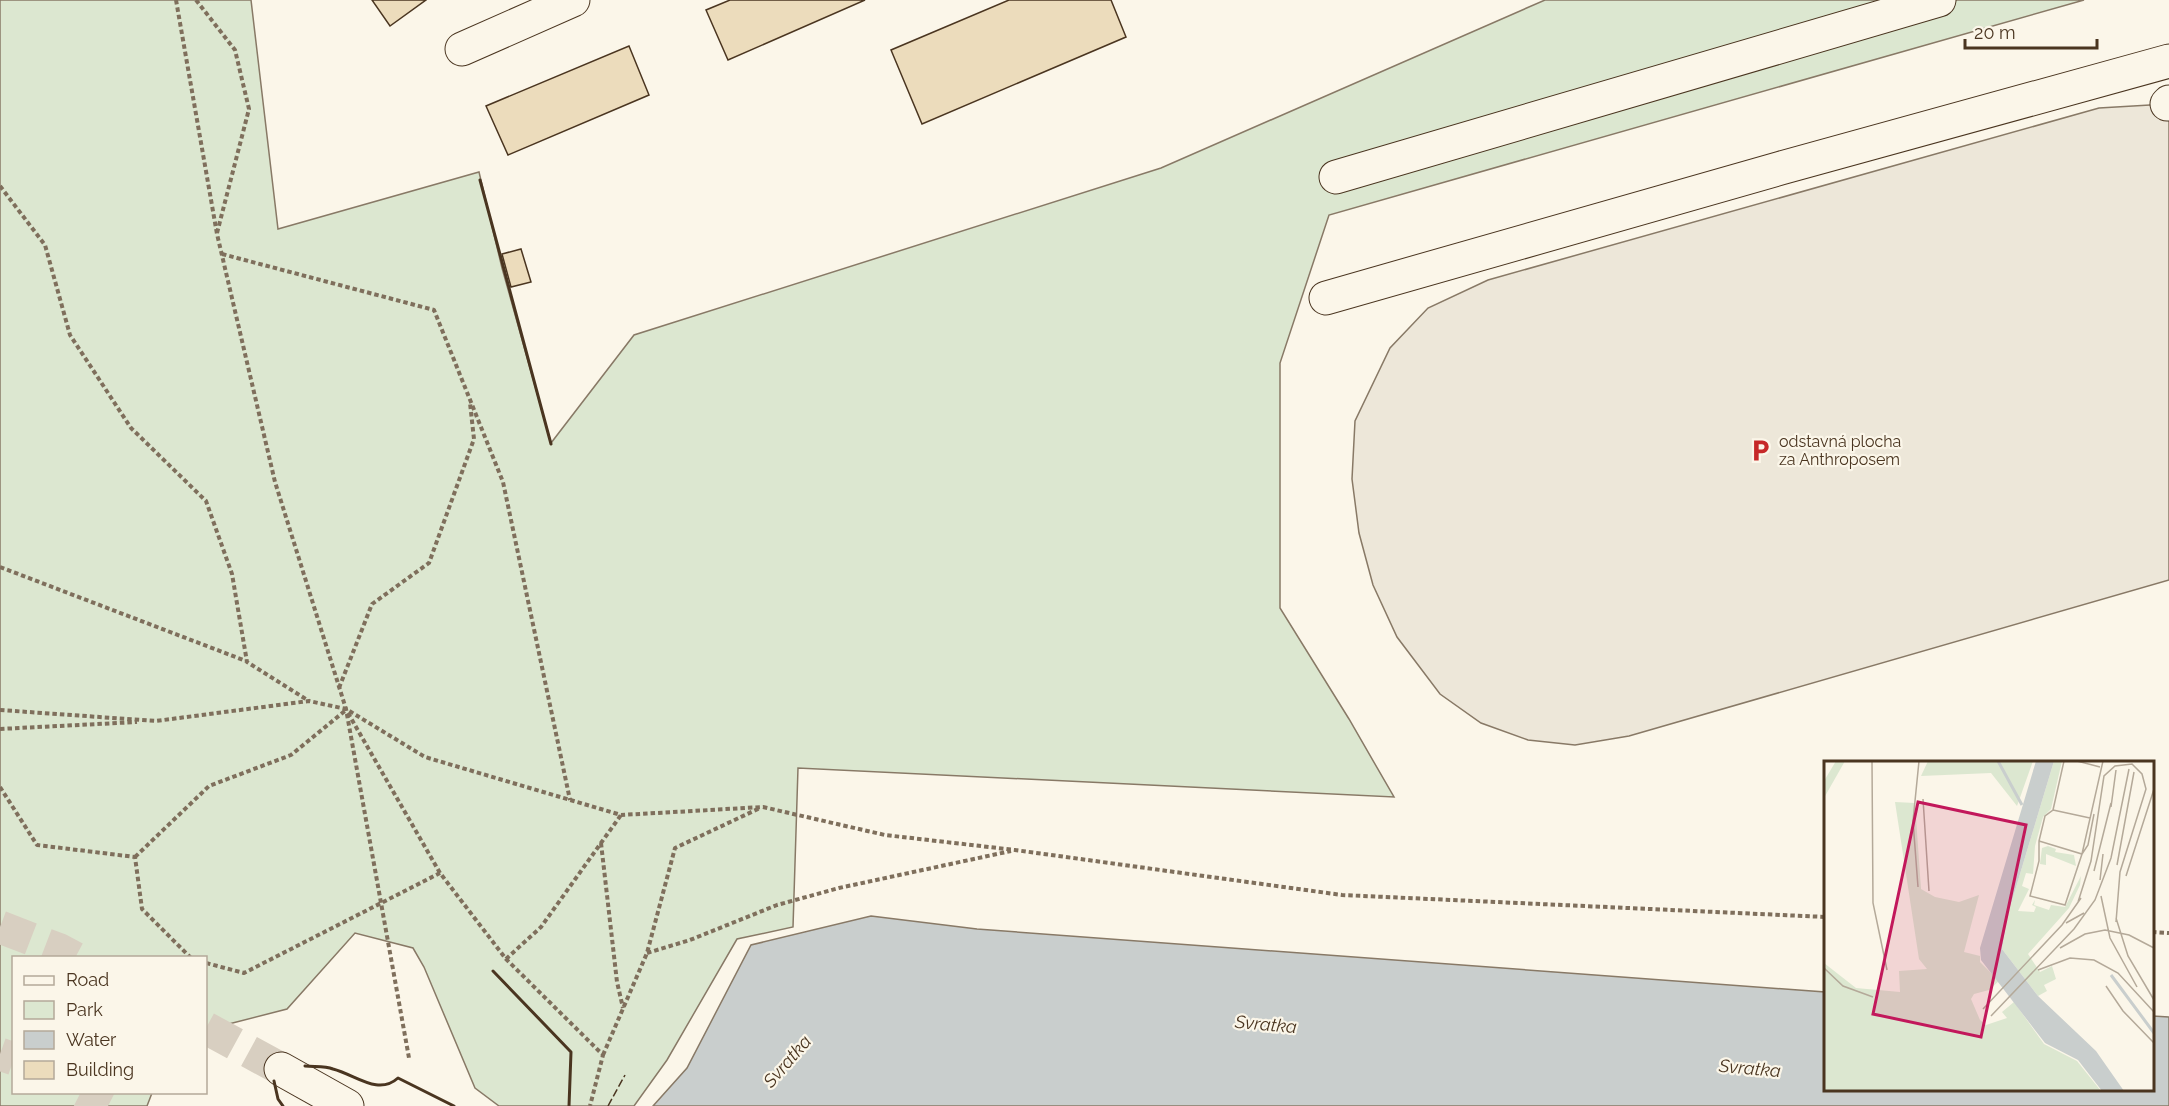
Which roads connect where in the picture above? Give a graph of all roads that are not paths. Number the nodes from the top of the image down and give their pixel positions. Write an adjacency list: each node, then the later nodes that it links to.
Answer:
1 (573, 0): 3 (main road)
2 (1940, 0): 5 (main road)
3 (462, 49)
4 (2169, 61): 6 (main road)
5 (1336, 177)
6 (1326, 298)
7 (281, 1069): 8 (main road)
8 (347, 1106)

